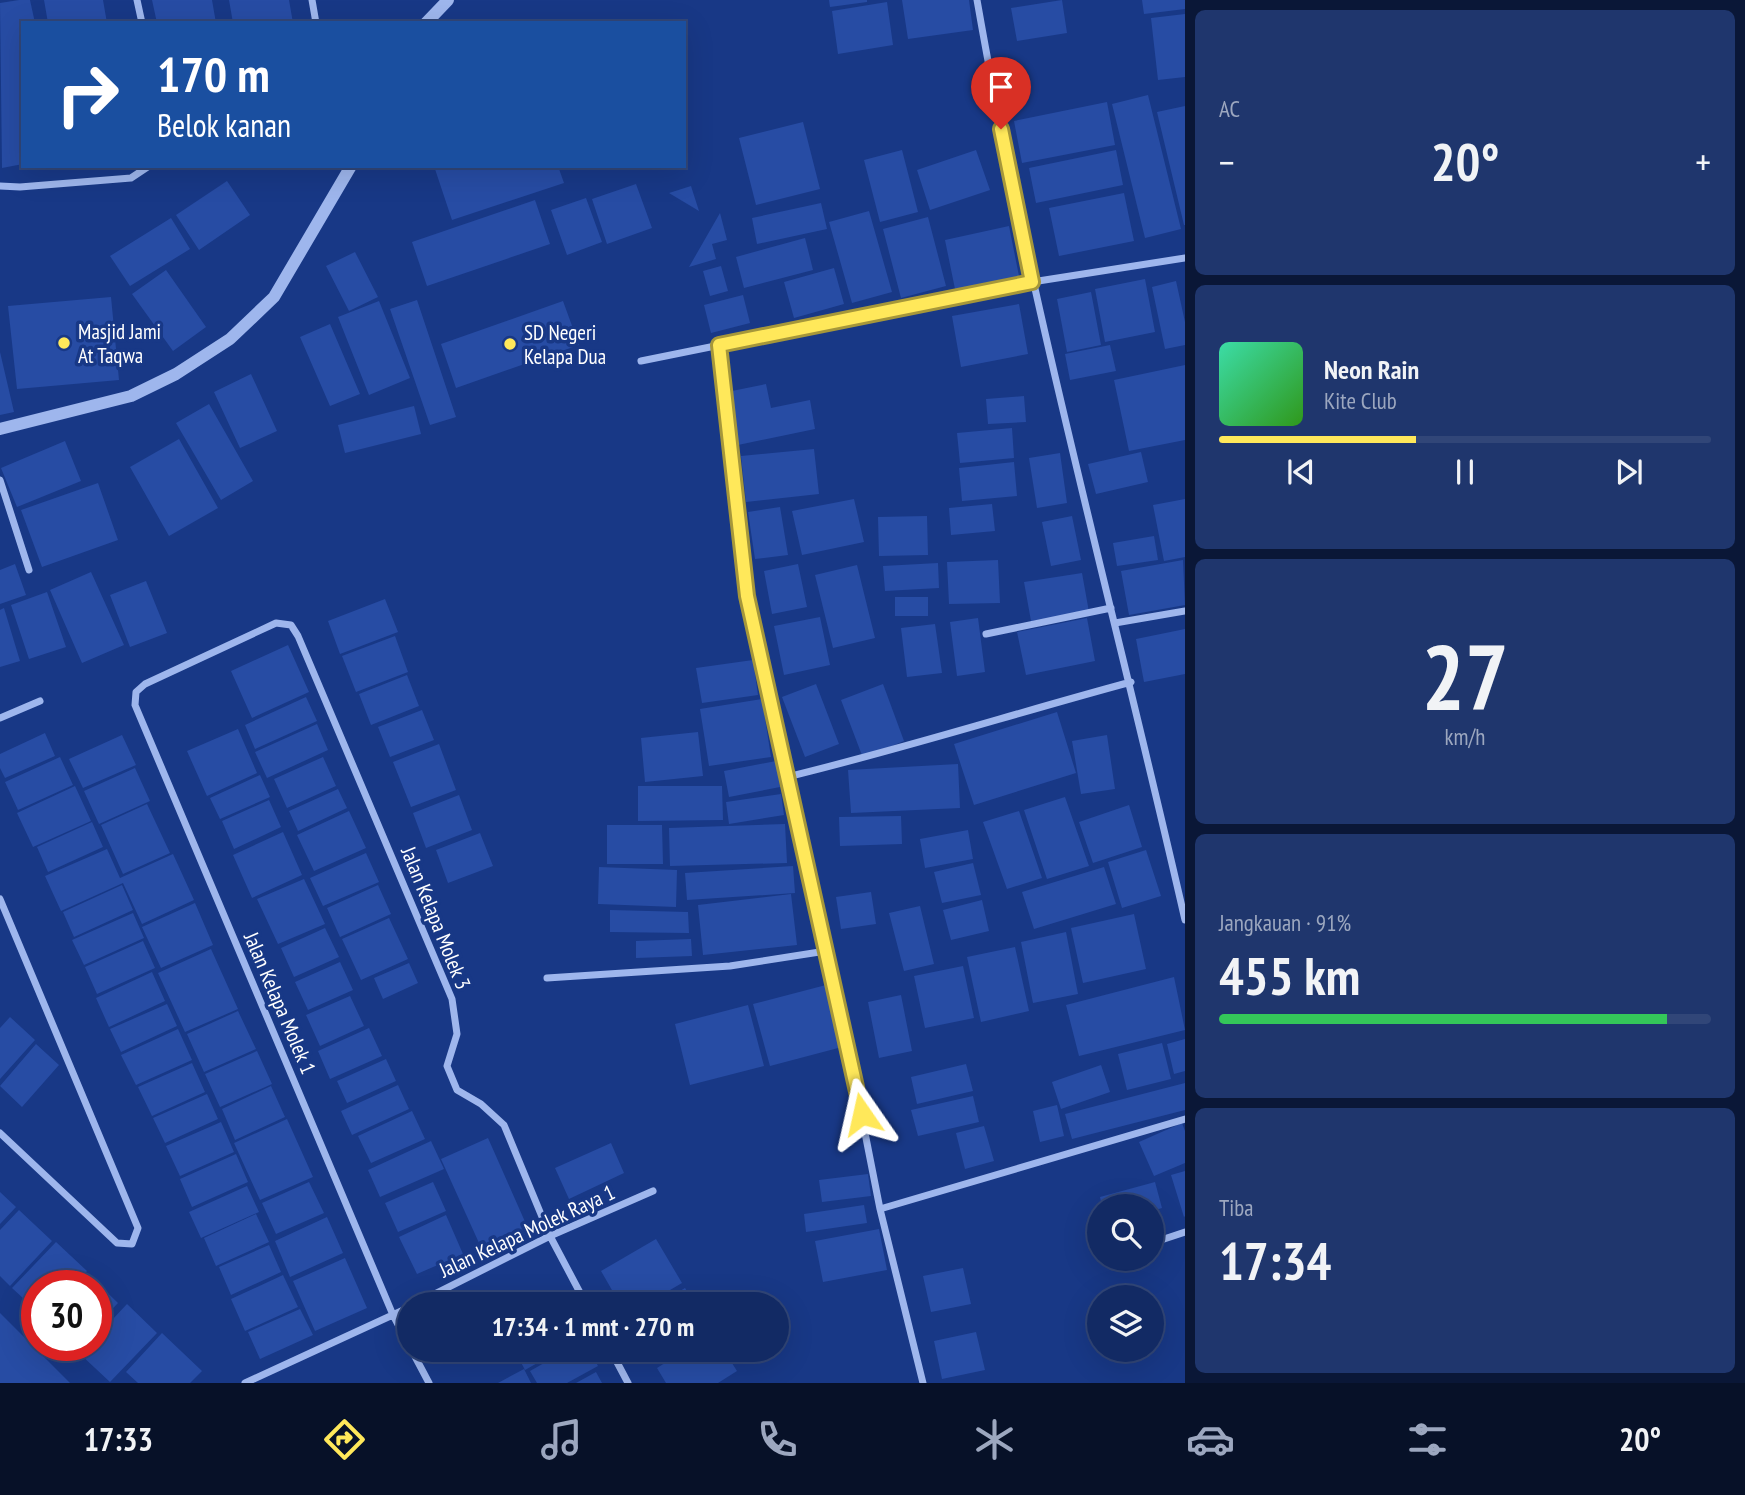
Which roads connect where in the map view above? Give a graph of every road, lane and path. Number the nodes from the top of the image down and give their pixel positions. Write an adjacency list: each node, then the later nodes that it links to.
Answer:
1 (138, 0): 5 (street)
2 (312, 0): 6 (street)
3 (448, 0): 7 (street)
4 (977, 0): 12 (street)
5 (142, 21)
6 (316, 21)
7 (428, 21)
8 (146, 168): 10 (street)
9 (350, 168): 15 (street)
10 (0, 186)
11 (1185, 258): 12 (street)
12 (1032, 282): 13 (street); 18 (street)
13 (719, 345): 14 (street); 26 (street)
14 (640, 361)
15 (0, 429)
16 (0, 480): 17 (street)
17 (29, 570)
18 (1111, 608): 20 (street); 21 (street)
19 (1185, 611): 20 (street)
20 (1115, 623): 23 (street)
21 (986, 634)
22 (298, 636): 36 (street, Jalan Kelapa Molek 3); 41 (street, Jalan Kelapa Molek 1)
23 (1131, 682): 26 (street); 28 (street)
24 (40, 701): 25 (street)
25 (0, 718)
26 (787, 777): 29 (street)
27 (0, 899): 32 (street)
28 (1185, 920)
29 (826, 951): 30 (street); 34 (street)
30 (547, 978)
31 (1185, 1119): 34 (street)
32 (0, 1133)
33 (653, 1191): 36 (street, Jalan Kelapa Molek Raya 1)
34 (880, 1209): 48 (street)
35 (1185, 1231): 37 (street)
36 (550, 1236): 38 (street, Jalan Kelapa Molek Raya 1); 39 (street, Jalan Kelapa Molek 3)
37 (1164, 1239)
38 (439, 1292)
39 (580, 1292)
40 (397, 1313): 41 (street)
41 (393, 1315): 42 (street, Jalan Kelapa Molek 1); 45 (street)
42 (397, 1323)
43 (418, 1362): 46 (street, Jalan Kelapa Molek 1)
44 (617, 1362): 47 (street)
45 (245, 1383)
46 (429, 1383)
47 (628, 1383)
48 (923, 1383)

